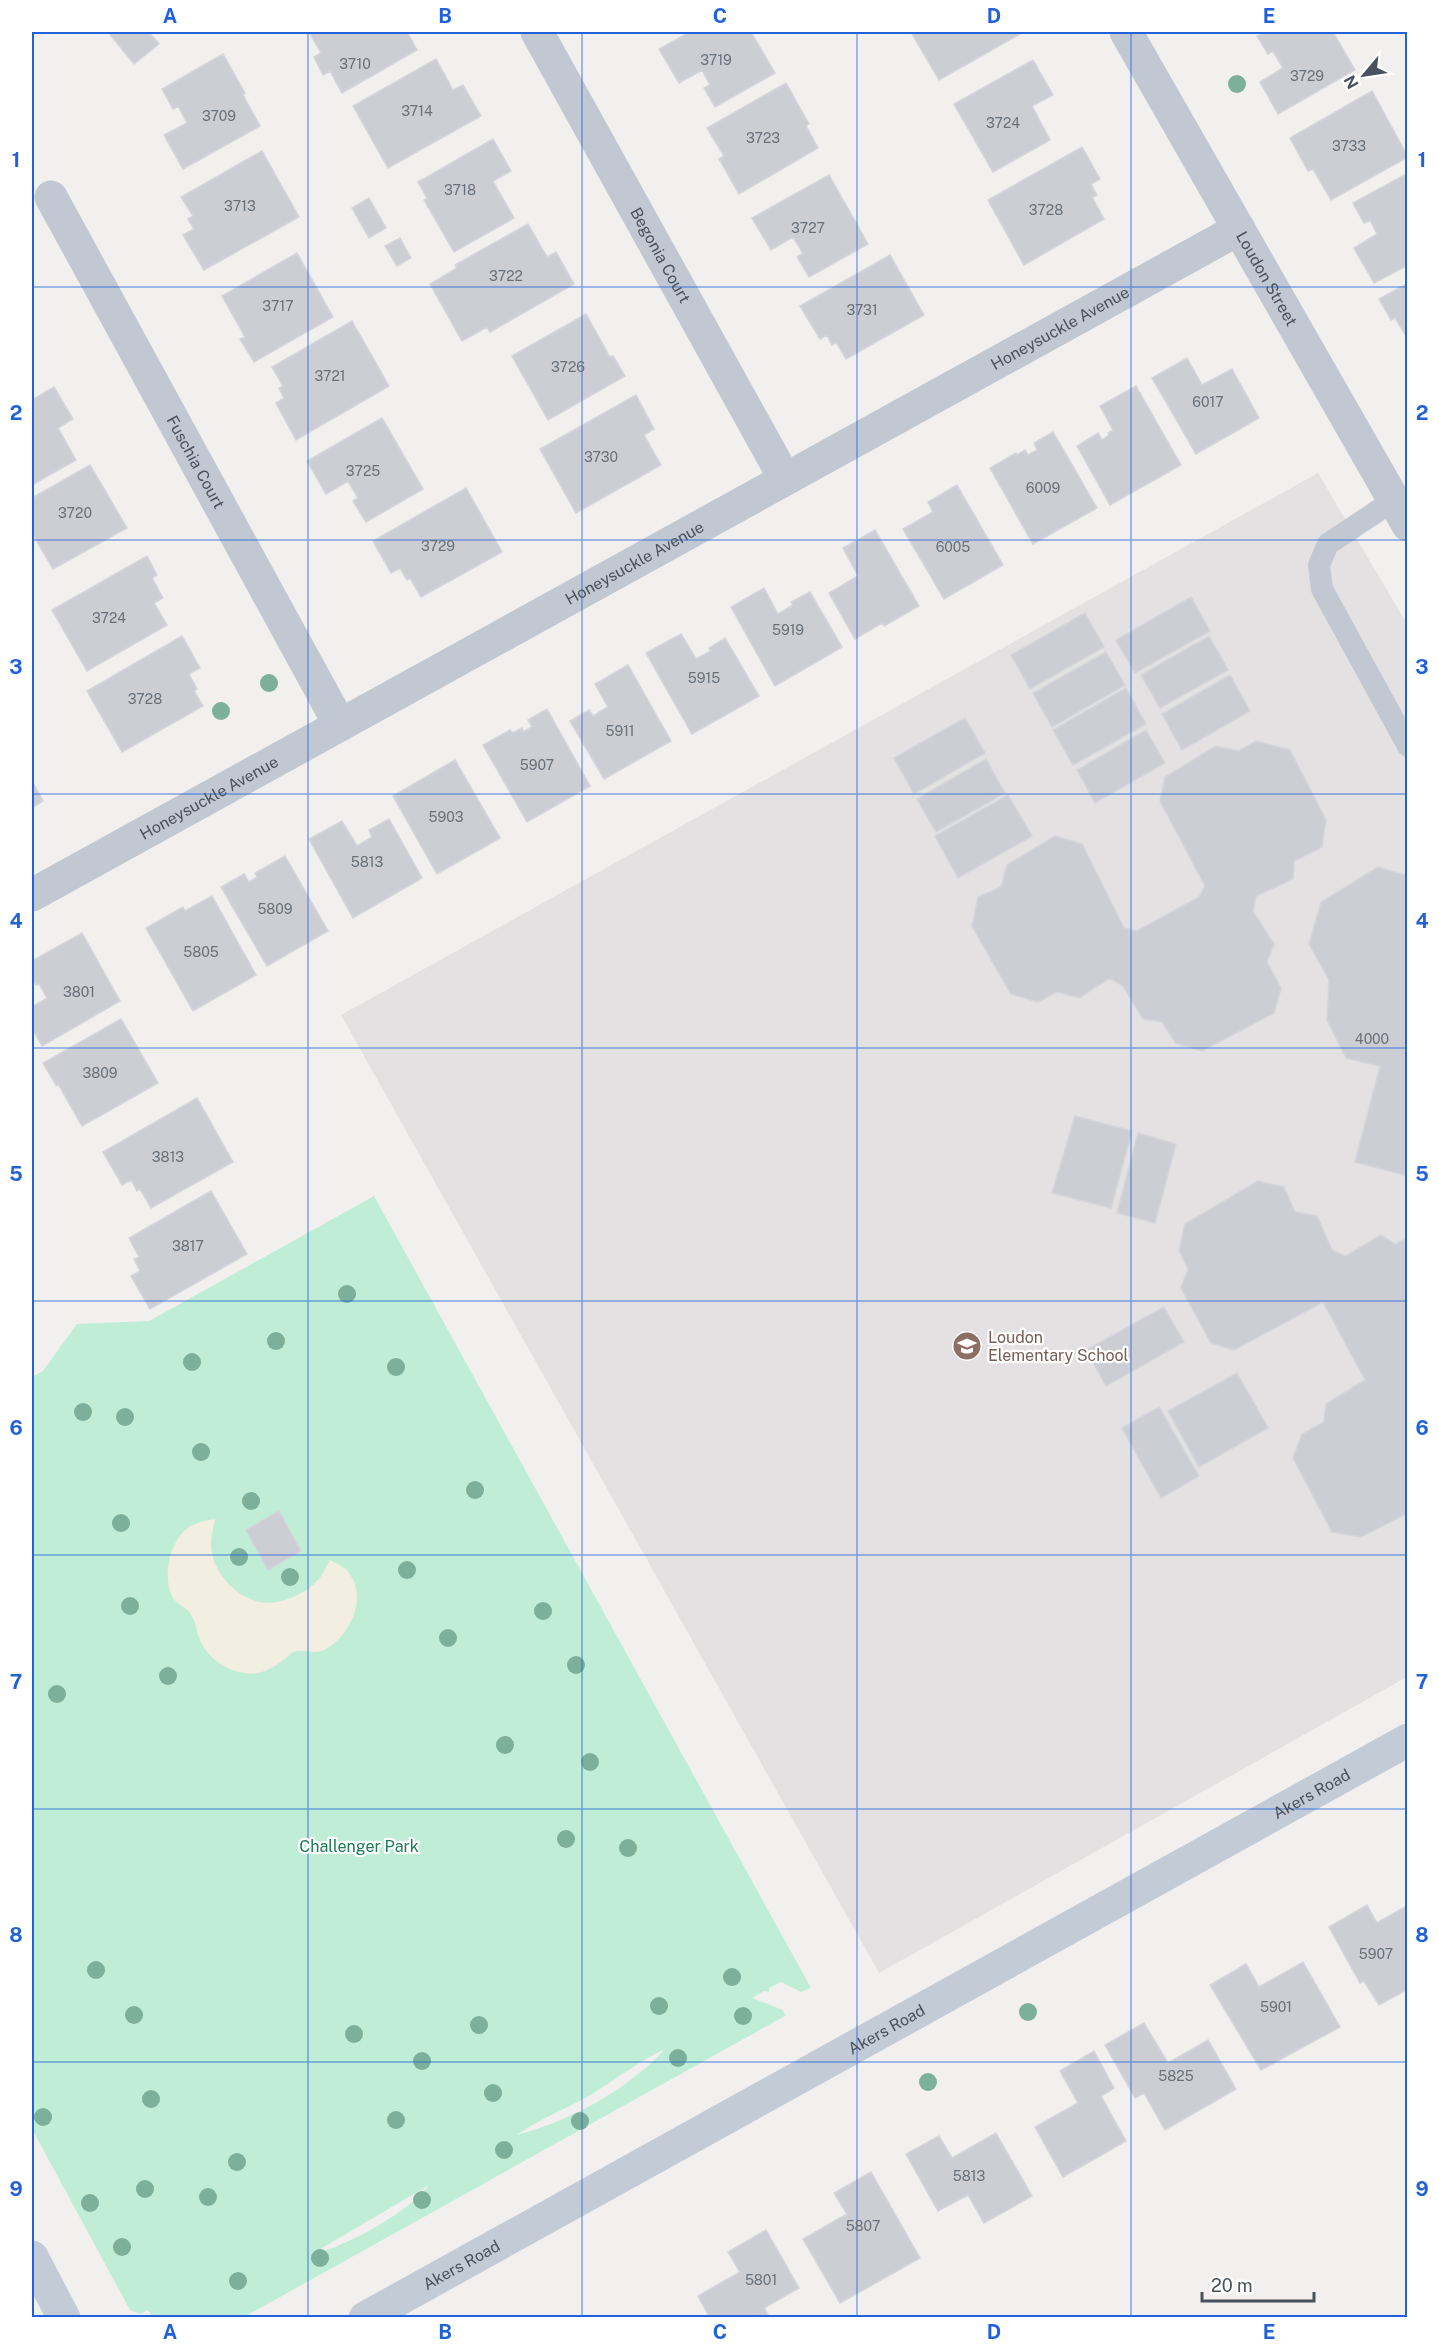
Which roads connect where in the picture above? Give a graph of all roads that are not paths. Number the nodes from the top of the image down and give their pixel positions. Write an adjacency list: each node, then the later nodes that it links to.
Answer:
1 (537, 32): 5 (street, Begonia Court)
2 (1126, 32): 4 (street, Loudon Street)
3 (51, 197): 7 (street, Fuschia Court)
4 (1239, 229): 5 (street, Honeysuckle Avenue); 6 (street, Loudon Street)
5 (785, 479): 7 (street, Honeysuckle Avenue)
6 (1401, 513): 8 (lane)
7 (340, 725): 9 (street, Honeysuckle Avenue)
8 (1407, 746)
9 (32, 895)
10 (1407, 1740): 13 (street, Akers Road)
11 (32, 2257): 12 (street)
12 (64, 2318)
13 (364, 2318)

